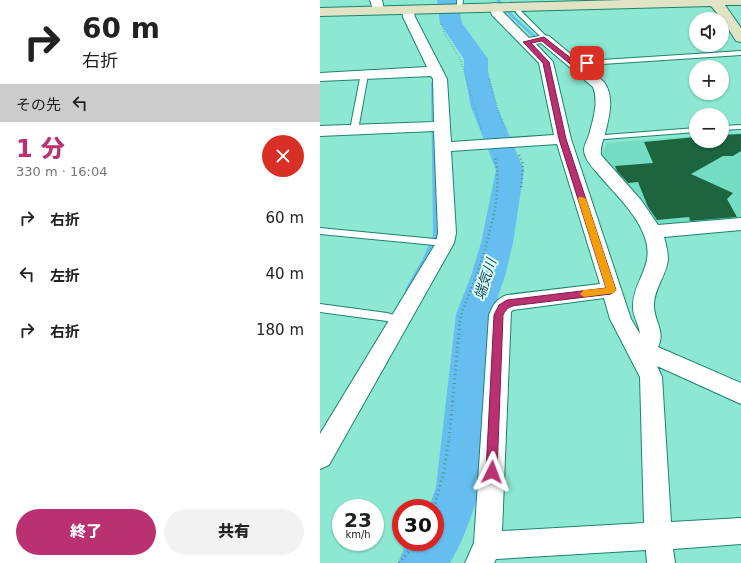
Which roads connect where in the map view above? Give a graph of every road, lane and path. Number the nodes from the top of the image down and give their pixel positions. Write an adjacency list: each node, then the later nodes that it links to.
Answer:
1 (714, 1): 2 (street); 3 (street); 11 (street)
2 (741, 1)
3 (540, 3): 7 (street)
4 (460, 4): 6 (street); 8 (street)
5 (377, 5): 8 (street); 9 (street)
6 (495, 6): 7 (street); 12 (street)
7 (516, 6): 12 (lane)
8 (408, 9): 15 (street)
9 (320, 12)
10 (440, 20): 26 (path)
11 (739, 33)
12 (534, 41): 14 (street); 25 (street)
13 (741, 52): 14 (lane)
14 (576, 66): 24 (street)
15 (437, 71): 16 (street); 18 (street)
16 (364, 75): 17 (street); 21 (lane)
17 (320, 77)
18 (442, 126): 21 (street); 27 (street)
19 (741, 127): 20 (lane)
20 (729, 128)
21 (354, 130): 23 (street)
22 (689, 130): 24 (lane)
23 (320, 131)
24 (596, 135): 30 (street)
25 (563, 139): 26 (street); 32 (street)
26 (489, 144): 27 (street); 40 (path)
27 (443, 147): 31 (street)
28 (741, 224): 30 (street)
29 (320, 231): 31 (lane)
30 (653, 232): 35 (street)
31 (445, 243): 34 (street)
32 (611, 290): 36 (street); 44 (street)
33 (320, 308): 34 (lane)
34 (400, 321): 39 (street)
35 (648, 325): 36 (street); 37 (street)
36 (624, 327): 37 (street)
37 (637, 351): 38 (street); 42 (street)
38 (741, 394)
39 (324, 444)
40 (438, 499)
41 (741, 531): 42 (street)
42 (658, 535): 44 (street); 46 (street)
43 (409, 551): 45 (path)
44 (484, 554)
45 (399, 563)
46 (661, 563)

